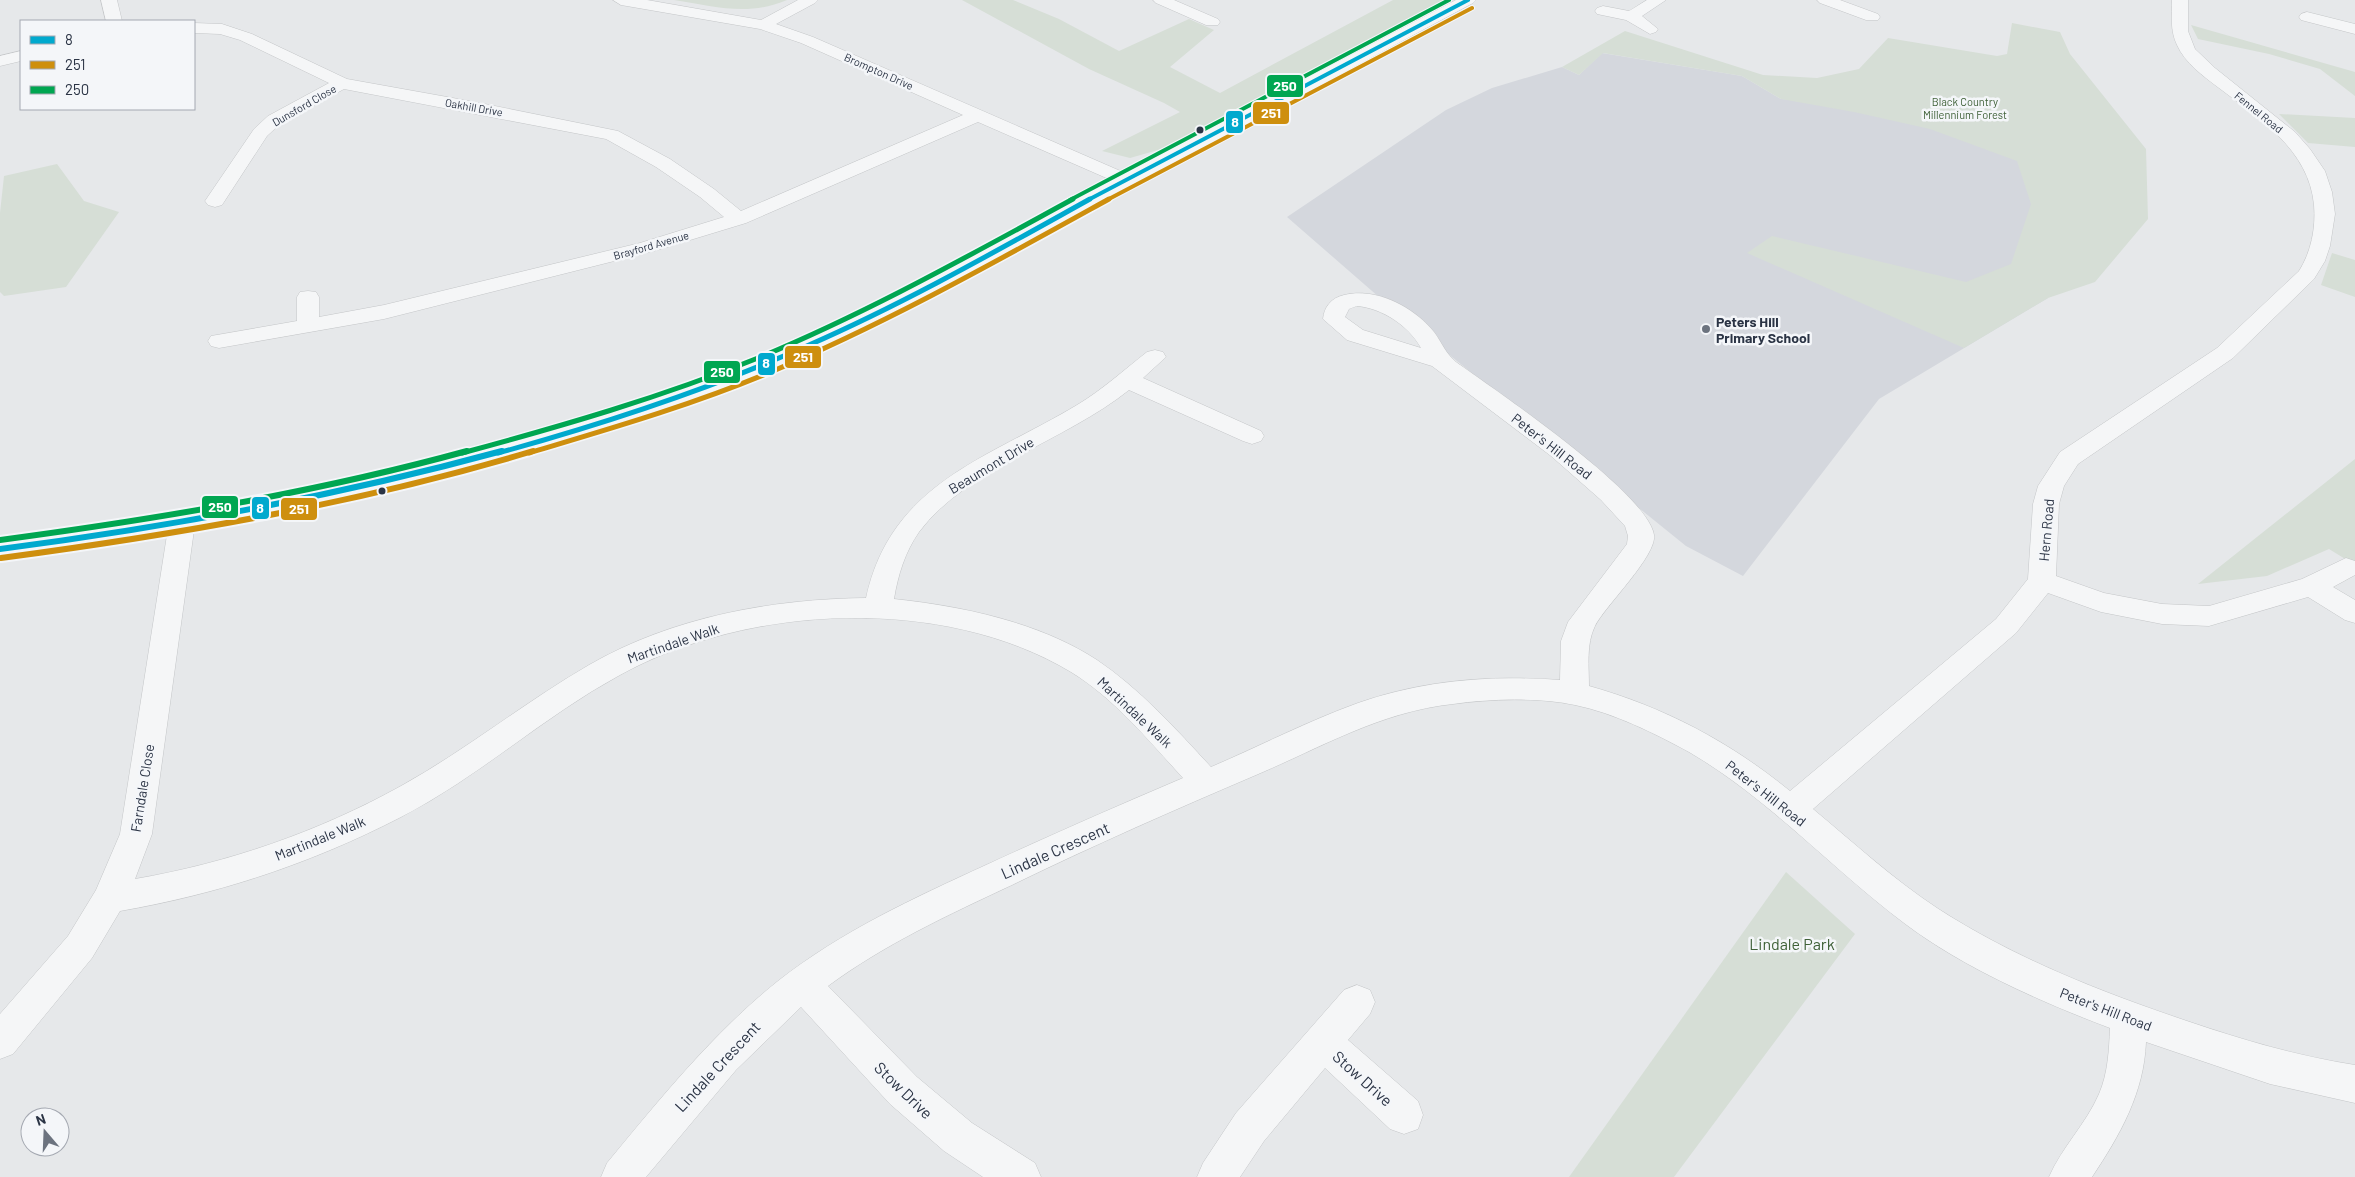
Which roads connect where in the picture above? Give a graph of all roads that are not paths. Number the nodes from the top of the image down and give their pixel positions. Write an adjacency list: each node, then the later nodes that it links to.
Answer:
1 (109, 0): 14 (street)
2 (621, 0): 16 (street, Brompton Drive)
3 (810, 0): 16 (street)
4 (1193, 0): 10 (street)
5 (1468, 0): 24 (street)
6 (1658, 0): 12 (street)
7 (1825, 0): 13 (street)
8 (2180, 0): 27 (street, Fennel Road)
9 (2308, 1): 19 (street)
10 (1168, 3): 15 (street)
11 (1603, 11): 12 (street)
12 (1631, 16): 18 (street)
13 (1875, 19)
14 (114, 20)
15 (1212, 22)
16 (763, 24): 23 (street, Brompton Drive)
17 (195, 28): 22 (street, Oakhill Drive)
18 (1650, 29)
19 (2355, 29)
20 (20, 56): 21 (street)
21 (0, 61)
22 (342, 83): 25 (street, Dunsford Close); 26 (street, Oakhill Drive)
23 (978, 115): 24 (street, Brompton Drive); 26 (street, Brayford Avenue)
24 (1126, 180): 35 (street)
25 (215, 201)
26 (739, 220): 29 (street, Brayford Avenue)
27 (2316, 263): 38 (street, Hern Road)
28 (308, 297): 29 (street)
29 (308, 324): 30 (street, Brayford Avenue)
30 (218, 341)
31 (1155, 357): 33 (street, Beaumont Drive)
32 (1440, 361): 42 (street, Peter's Hill Road)
33 (1127, 380): 34 (street); 40 (street, Beaumont Drive)
34 (1252, 436)
35 (182, 524): 36 (street); 45 (street, Farndale Close)
36 (0, 549)
37 (2346, 568): 39 (street)
38 (2042, 581): 39 (street); 44 (street, Hern Road)
39 (2312, 586): 41 (street)
40 (878, 608): 43 (street, Martindale Walk); 45 (street, Martindale Walk)
41 (2355, 613)
42 (1574, 694): 43 (street, Lindale Crescent); 44 (street, Peter's Hill Road)
43 (1206, 782): 46 (street, Lindale Crescent)
44 (1790, 810): 48 (street, Peter's Hill Road)
45 (110, 898): 49 (street, Farndale Close)
46 (804, 984): 53 (street, Lindale Crescent); 54 (street, Stow Drive)
47 (1357, 1002): 50 (street, Stow Drive)
48 (2128, 1019): 51 (street, Peter's Hill Road); 56 (street)
49 (0, 1041)
50 (1322, 1042): 52 (street, Stow Drive); 55 (street, Stow Drive)
51 (2355, 1084)
52 (1404, 1115)
53 (621, 1177)
54 (1021, 1177)
55 (1217, 1177)
56 (2069, 1177)

